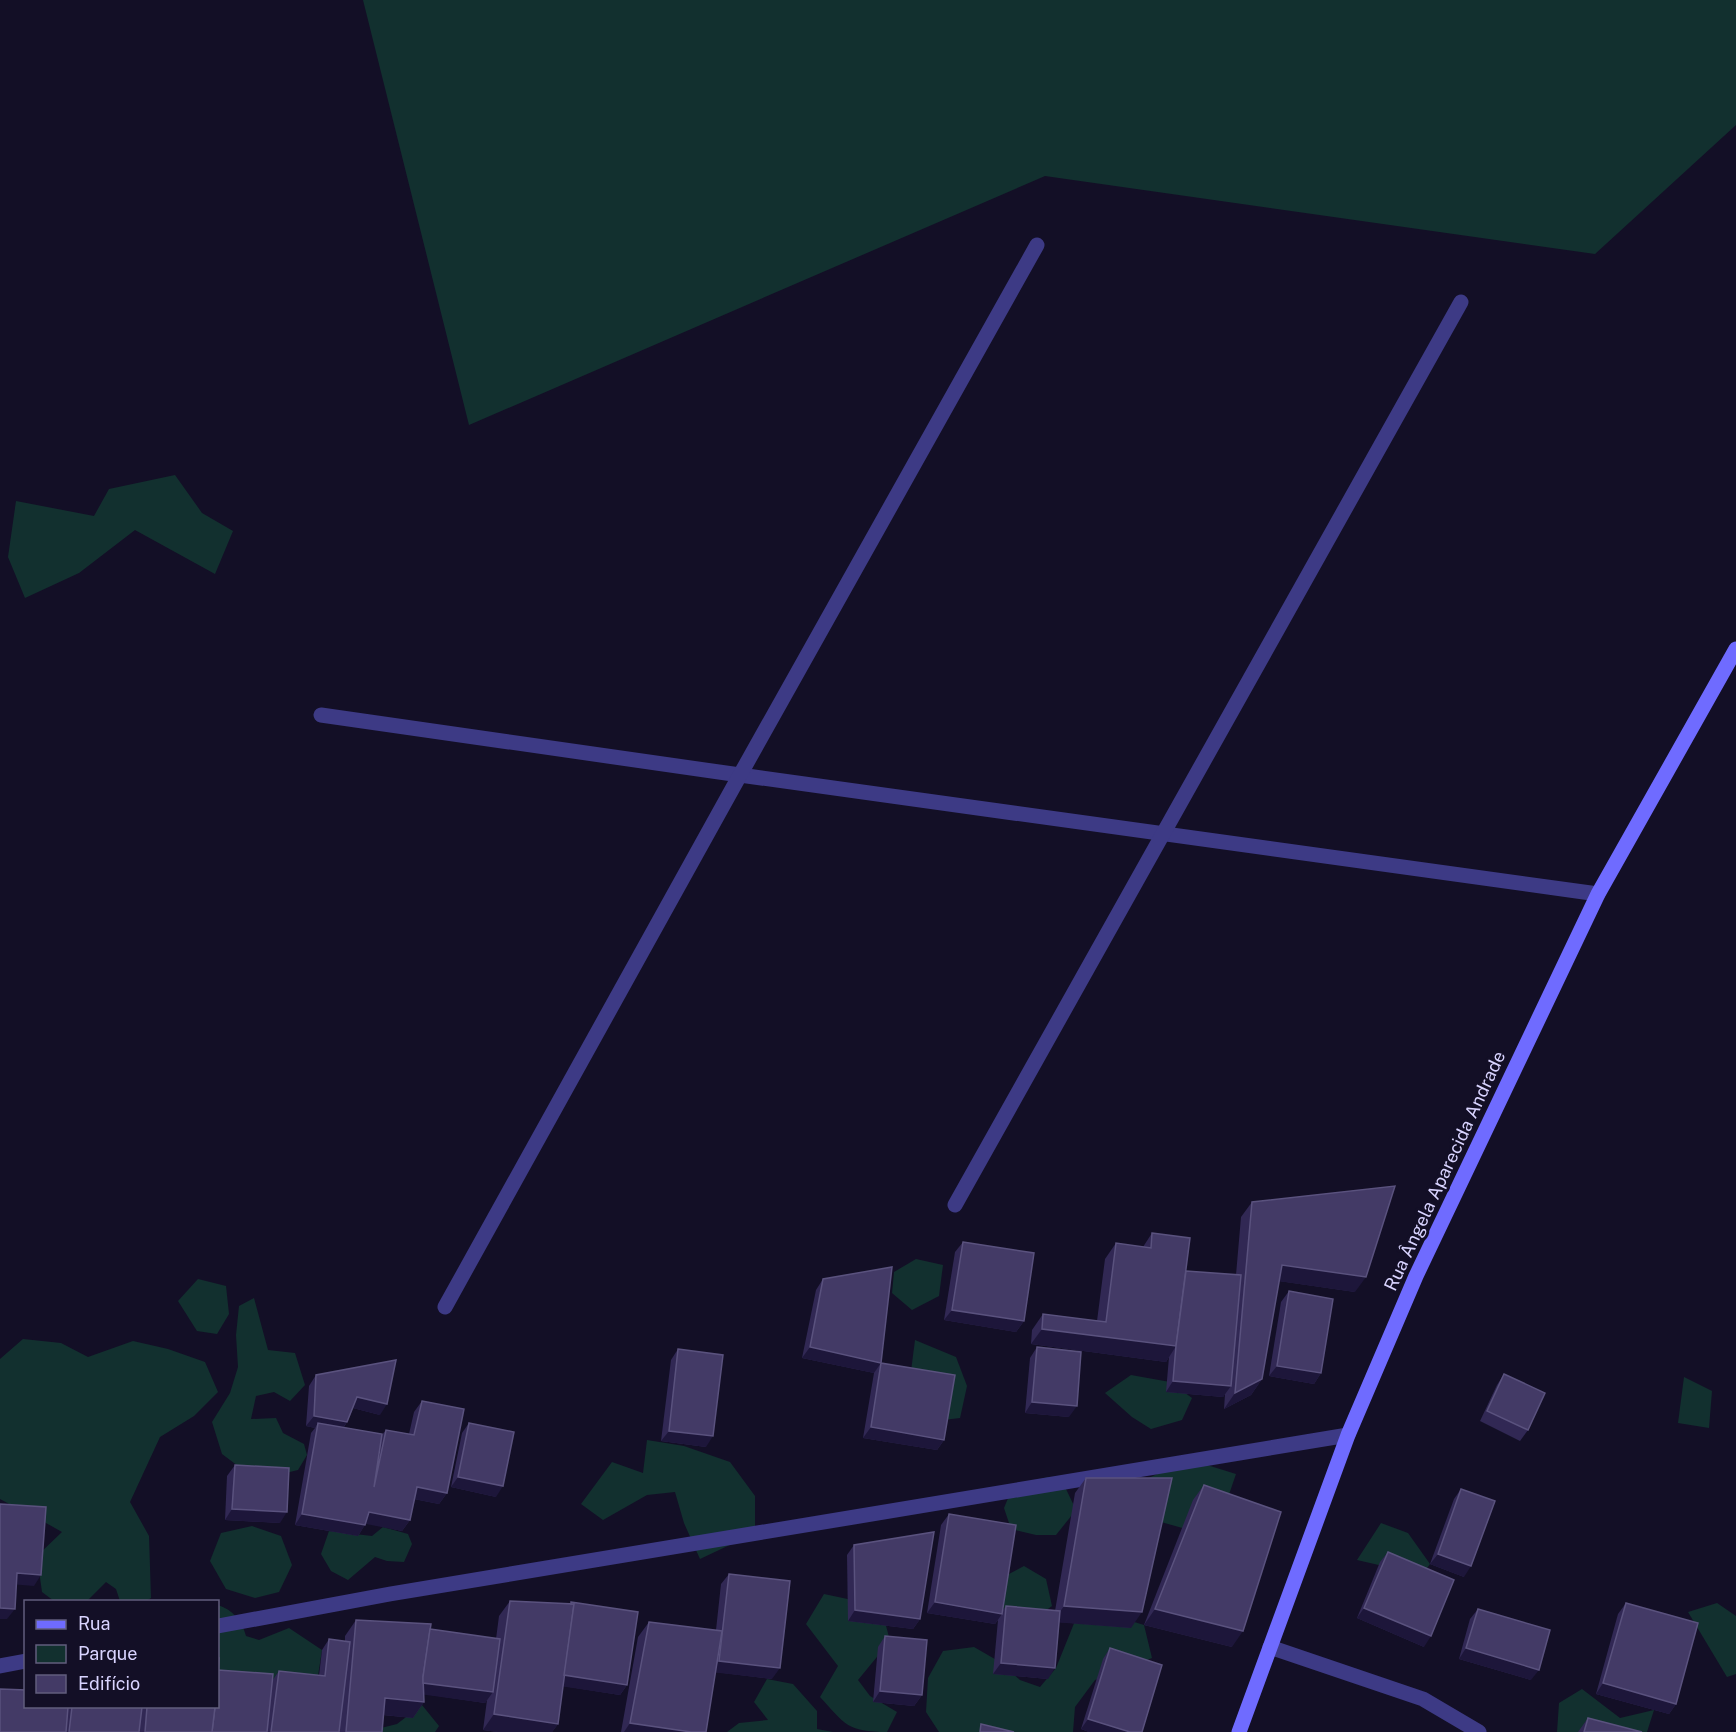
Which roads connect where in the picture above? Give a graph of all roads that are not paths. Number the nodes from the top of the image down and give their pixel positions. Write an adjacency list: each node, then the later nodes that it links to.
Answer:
1 (1037, 245): 5 (street)
2 (1461, 302): 6 (street)
3 (1736, 649): 7 (street, Rua Ângela Aparecida Andrade)
4 (321, 715): 5 (street)
5 (740, 775): 6 (street); 9 (street)
6 (1164, 834): 7 (street); 8 (street)
7 (1598, 894): 10 (street, Rua Ângela Aparecida Andrade)
8 (955, 1205)
9 (445, 1307)
10 (1348, 1435): 11 (street); 12 (street, Rua Ângela Aparecida Andrade)
11 (219, 1626)
12 (1270, 1647): 15 (street, Rua Ângela Aparecida Andrade); 16 (street)
13 (24, 1661): 14 (street)
14 (0, 1666)
15 (1239, 1732)
16 (1479, 1732)

